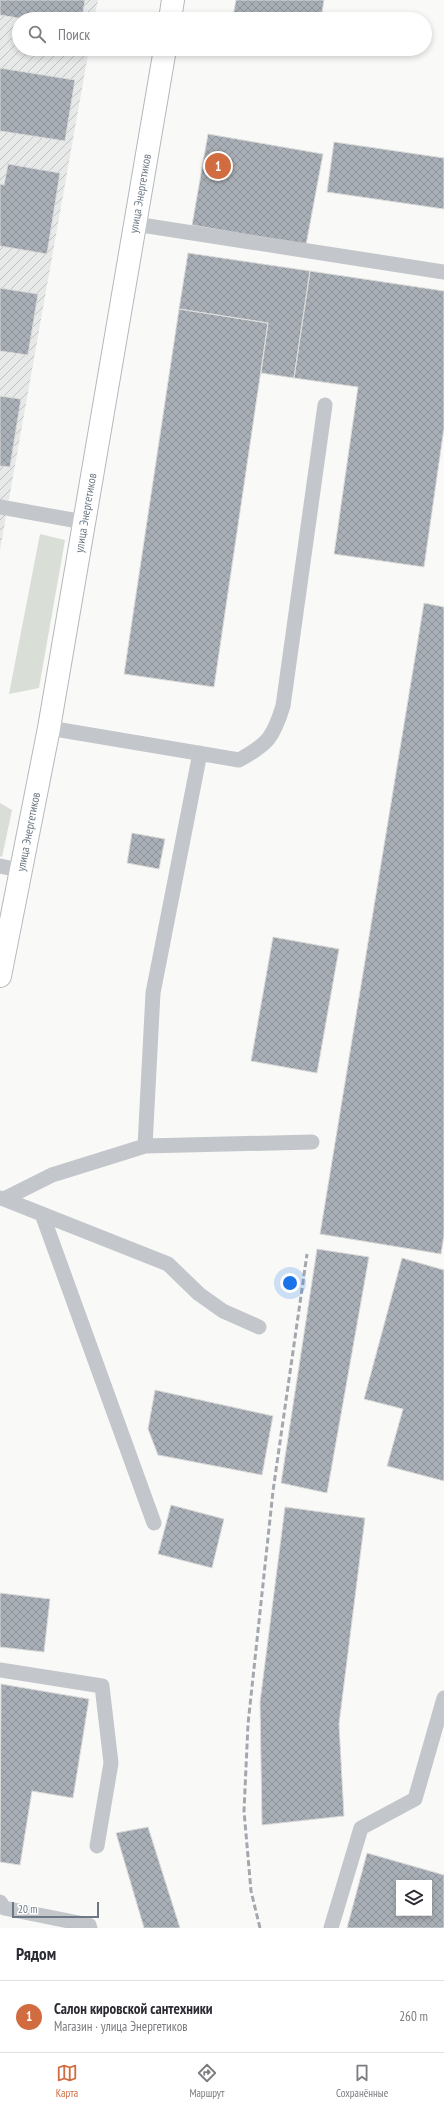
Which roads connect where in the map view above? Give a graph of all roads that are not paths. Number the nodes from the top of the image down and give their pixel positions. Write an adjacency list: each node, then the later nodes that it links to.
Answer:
1 (173, 0): 2 (street)
2 (171, 12)
3 (164, 56): 4 (street, улица Энергетиков)
4 (135, 224): 5 (lane); 8 (street, улица Энергетиков)
5 (444, 272)
6 (326, 405): 10 (lane)
7 (0, 507): 8 (lane)
8 (84, 522): 9 (street, улица Энергетиков)
9 (49, 728): 10 (lane); 11 (street, улица Энергетиков)
10 (200, 753): 14 (lane)
11 (10, 868): 12 (street, улица Энергетиков)
12 (0, 976)
13 (312, 1142): 14 (lane)
14 (145, 1146): 15 (lane)
15 (2, 1199): 16 (lane)
16 (42, 1214): 17 (lane); 18 (lane)
17 (259, 1327)
18 (154, 1524)
19 (0, 1670): 21 (lane)
20 (444, 1698): 24 (lane)
21 (97, 1846)
22 (0, 1902): 23 (lane)
23 (90, 1928)
24 (331, 1928)

